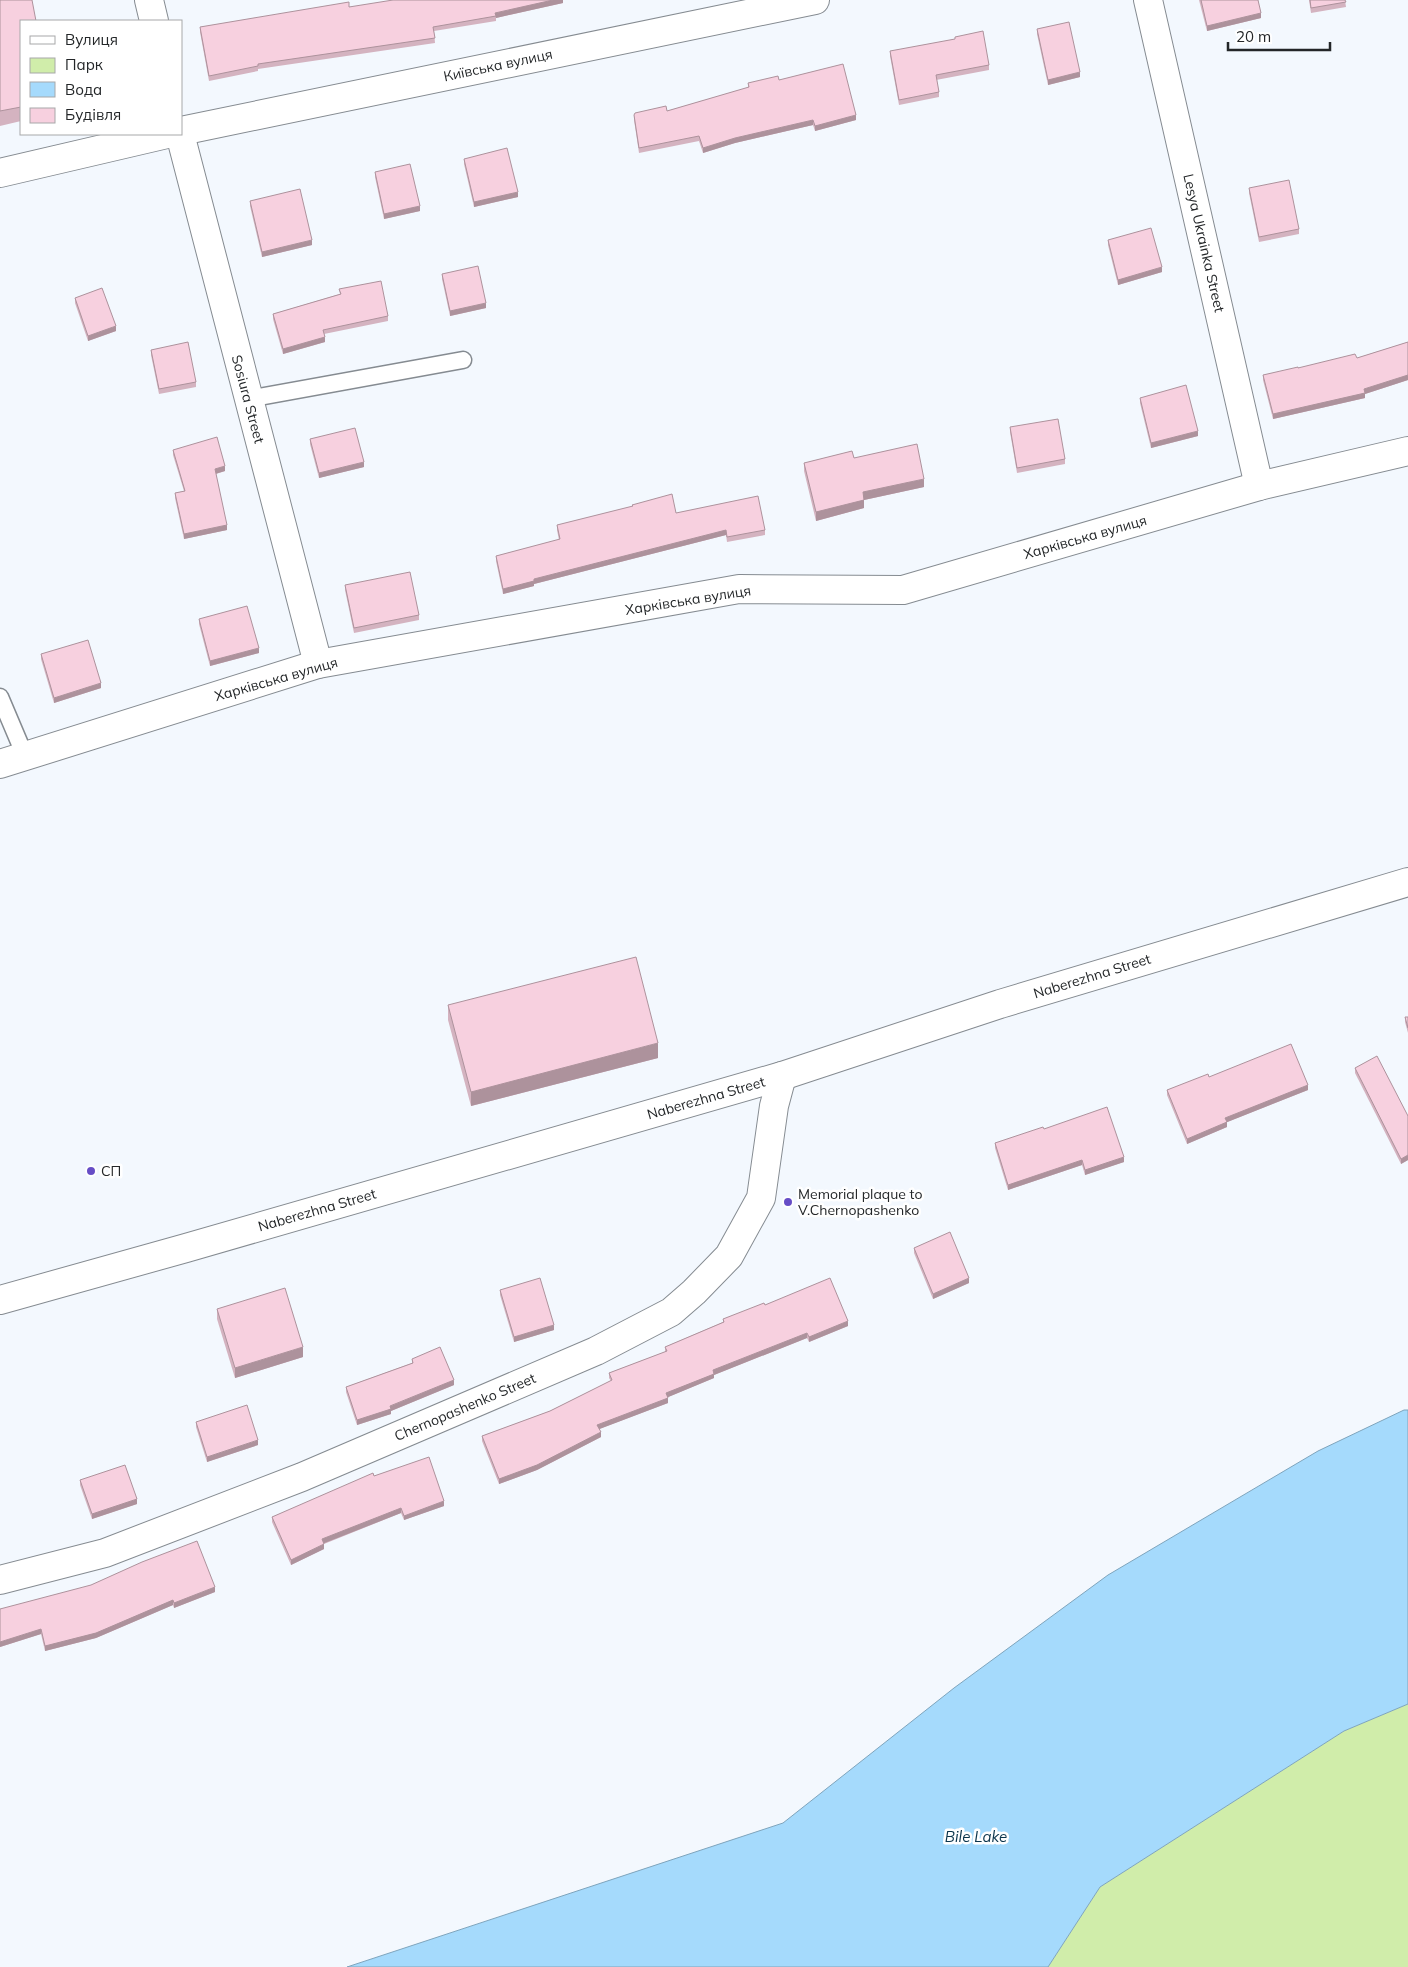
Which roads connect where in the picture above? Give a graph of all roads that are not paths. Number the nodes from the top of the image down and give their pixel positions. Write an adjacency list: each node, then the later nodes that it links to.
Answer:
1 (149, 0): 4 (street)
2 (815, 0): 5 (street, Київська вулиця)
3 (1148, 0): 12 (street, Lesya Ukrainka Street)
4 (154, 20)
5 (182, 132)
6 (163, 135): 8 (street)
7 (181, 135): 10 (street, Sosiura Street)
8 (0, 173)
9 (463, 360): 10 (lane)
10 (248, 399): 13 (street, Sosiura Street)
11 (1408, 451): 12 (street, Харківська вулиця)
12 (1258, 486): 13 (street, Харківська вулиця)
13 (318, 664): 15 (street, Харківська вулиця)
14 (0, 697): 15 (lane)
15 (13, 760)
16 (1408, 882): 17 (street, Naberezhna Street)
17 (782, 1076): 18 (street, Naberezhna Street); 19 (street, Chernopashenko Street)
18 (0, 1300)
19 (0, 1580)

